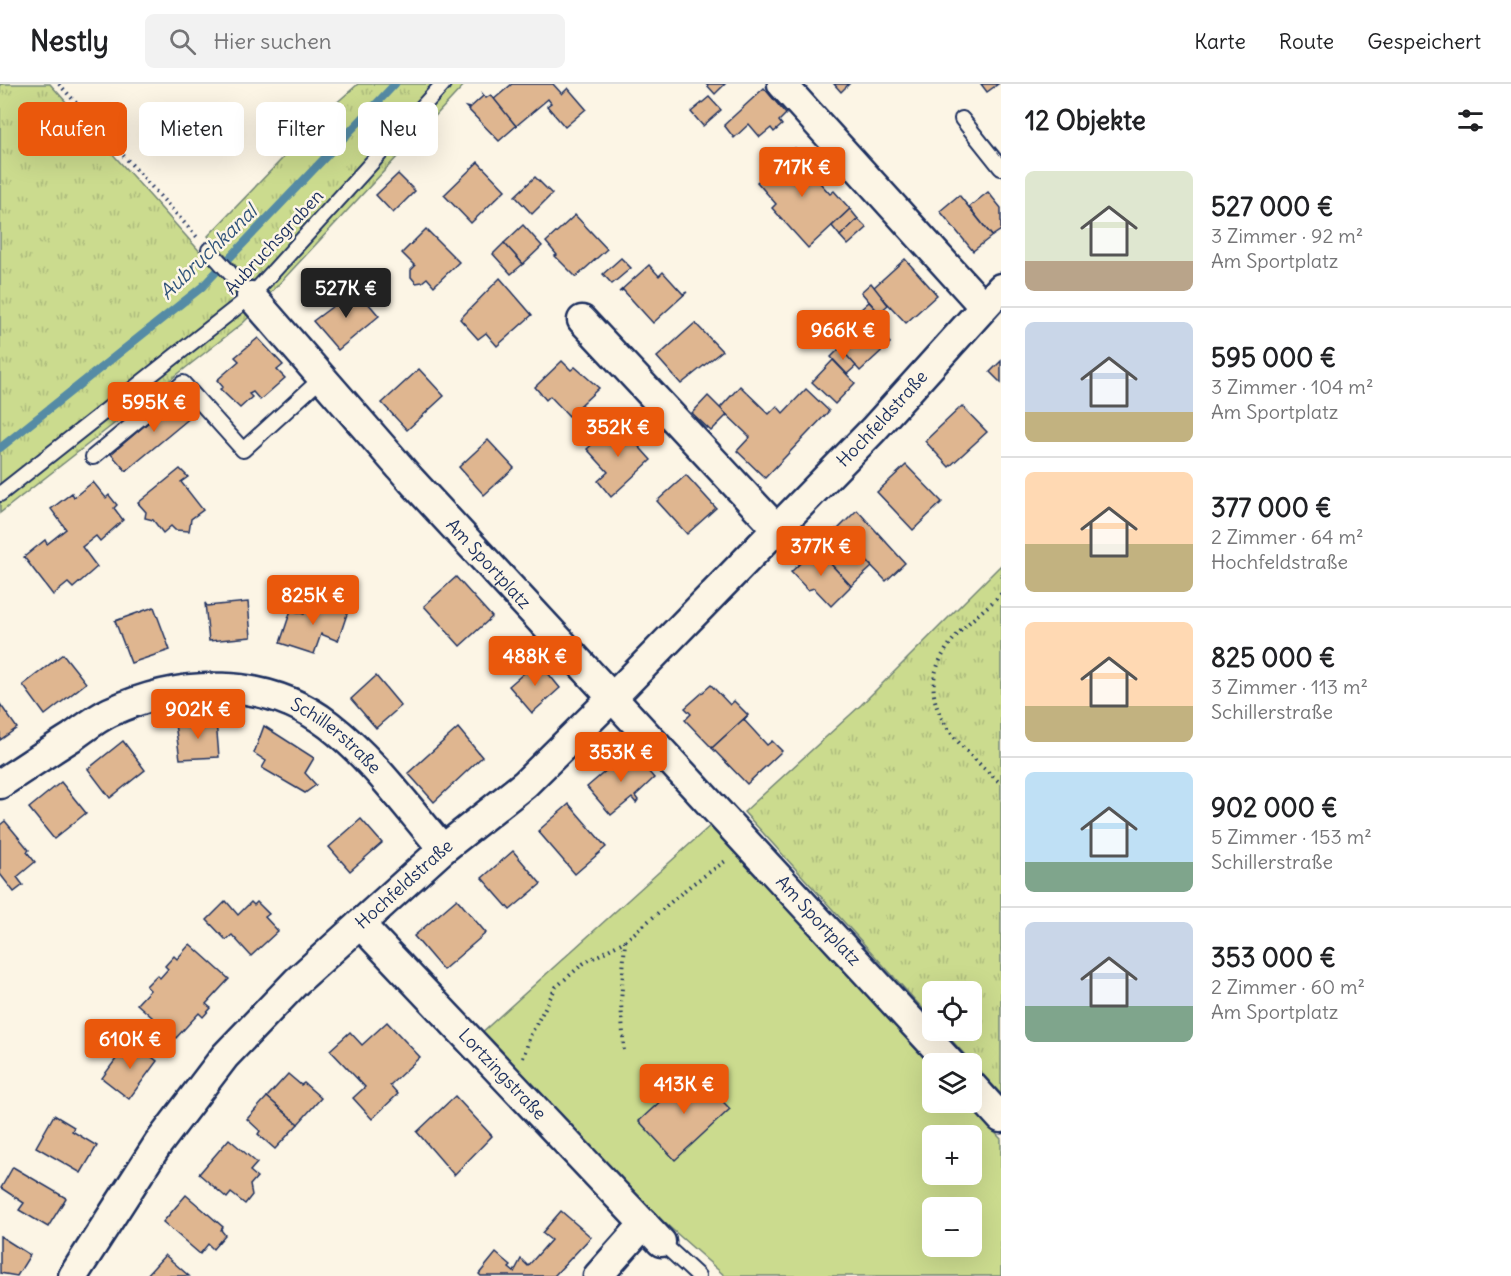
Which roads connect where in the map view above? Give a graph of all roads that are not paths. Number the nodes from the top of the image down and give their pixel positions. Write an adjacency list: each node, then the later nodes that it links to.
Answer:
1 (443, 84): 6 (lane, Aubruchsgraben)
2 (782, 84): 7 (street, Hochfeldstraße)
3 (962, 119): 4 (lane)
4 (1001, 168)
5 (209, 250): 6 (lane, Am Sportplatz)
6 (246, 291): 9 (street, Am Sportplatz); 11 (lane, Aubruchsgraben)
7 (992, 297): 12 (street, Hochfeldstraße)
8 (582, 320): 12 (street)
9 (322, 378): 10 (lane); 13 (street, Am Sportplatz)
10 (93, 457)
11 (0, 494)
12 (776, 528): 13 (street, Hochfeldstraße)
13 (614, 696): 15 (street, Hochfeldstraße); 17 (street, Am Sportplatz)
14 (0, 784): 15 (street, Schillerstraße)
15 (443, 849): 16 (street, Hochfeldstraße)
16 (360, 924): 20 (street, Lortzingstraße); 21 (street, Hochfeldstraße)
17 (941, 1053)
18 (982, 1097): 19 (street)
19 (1001, 1118)
20 (652, 1233): 22 (street); 23 (lane, Lortzingstraße)
21 (73, 1276)
22 (598, 1276)
23 (698, 1276)

